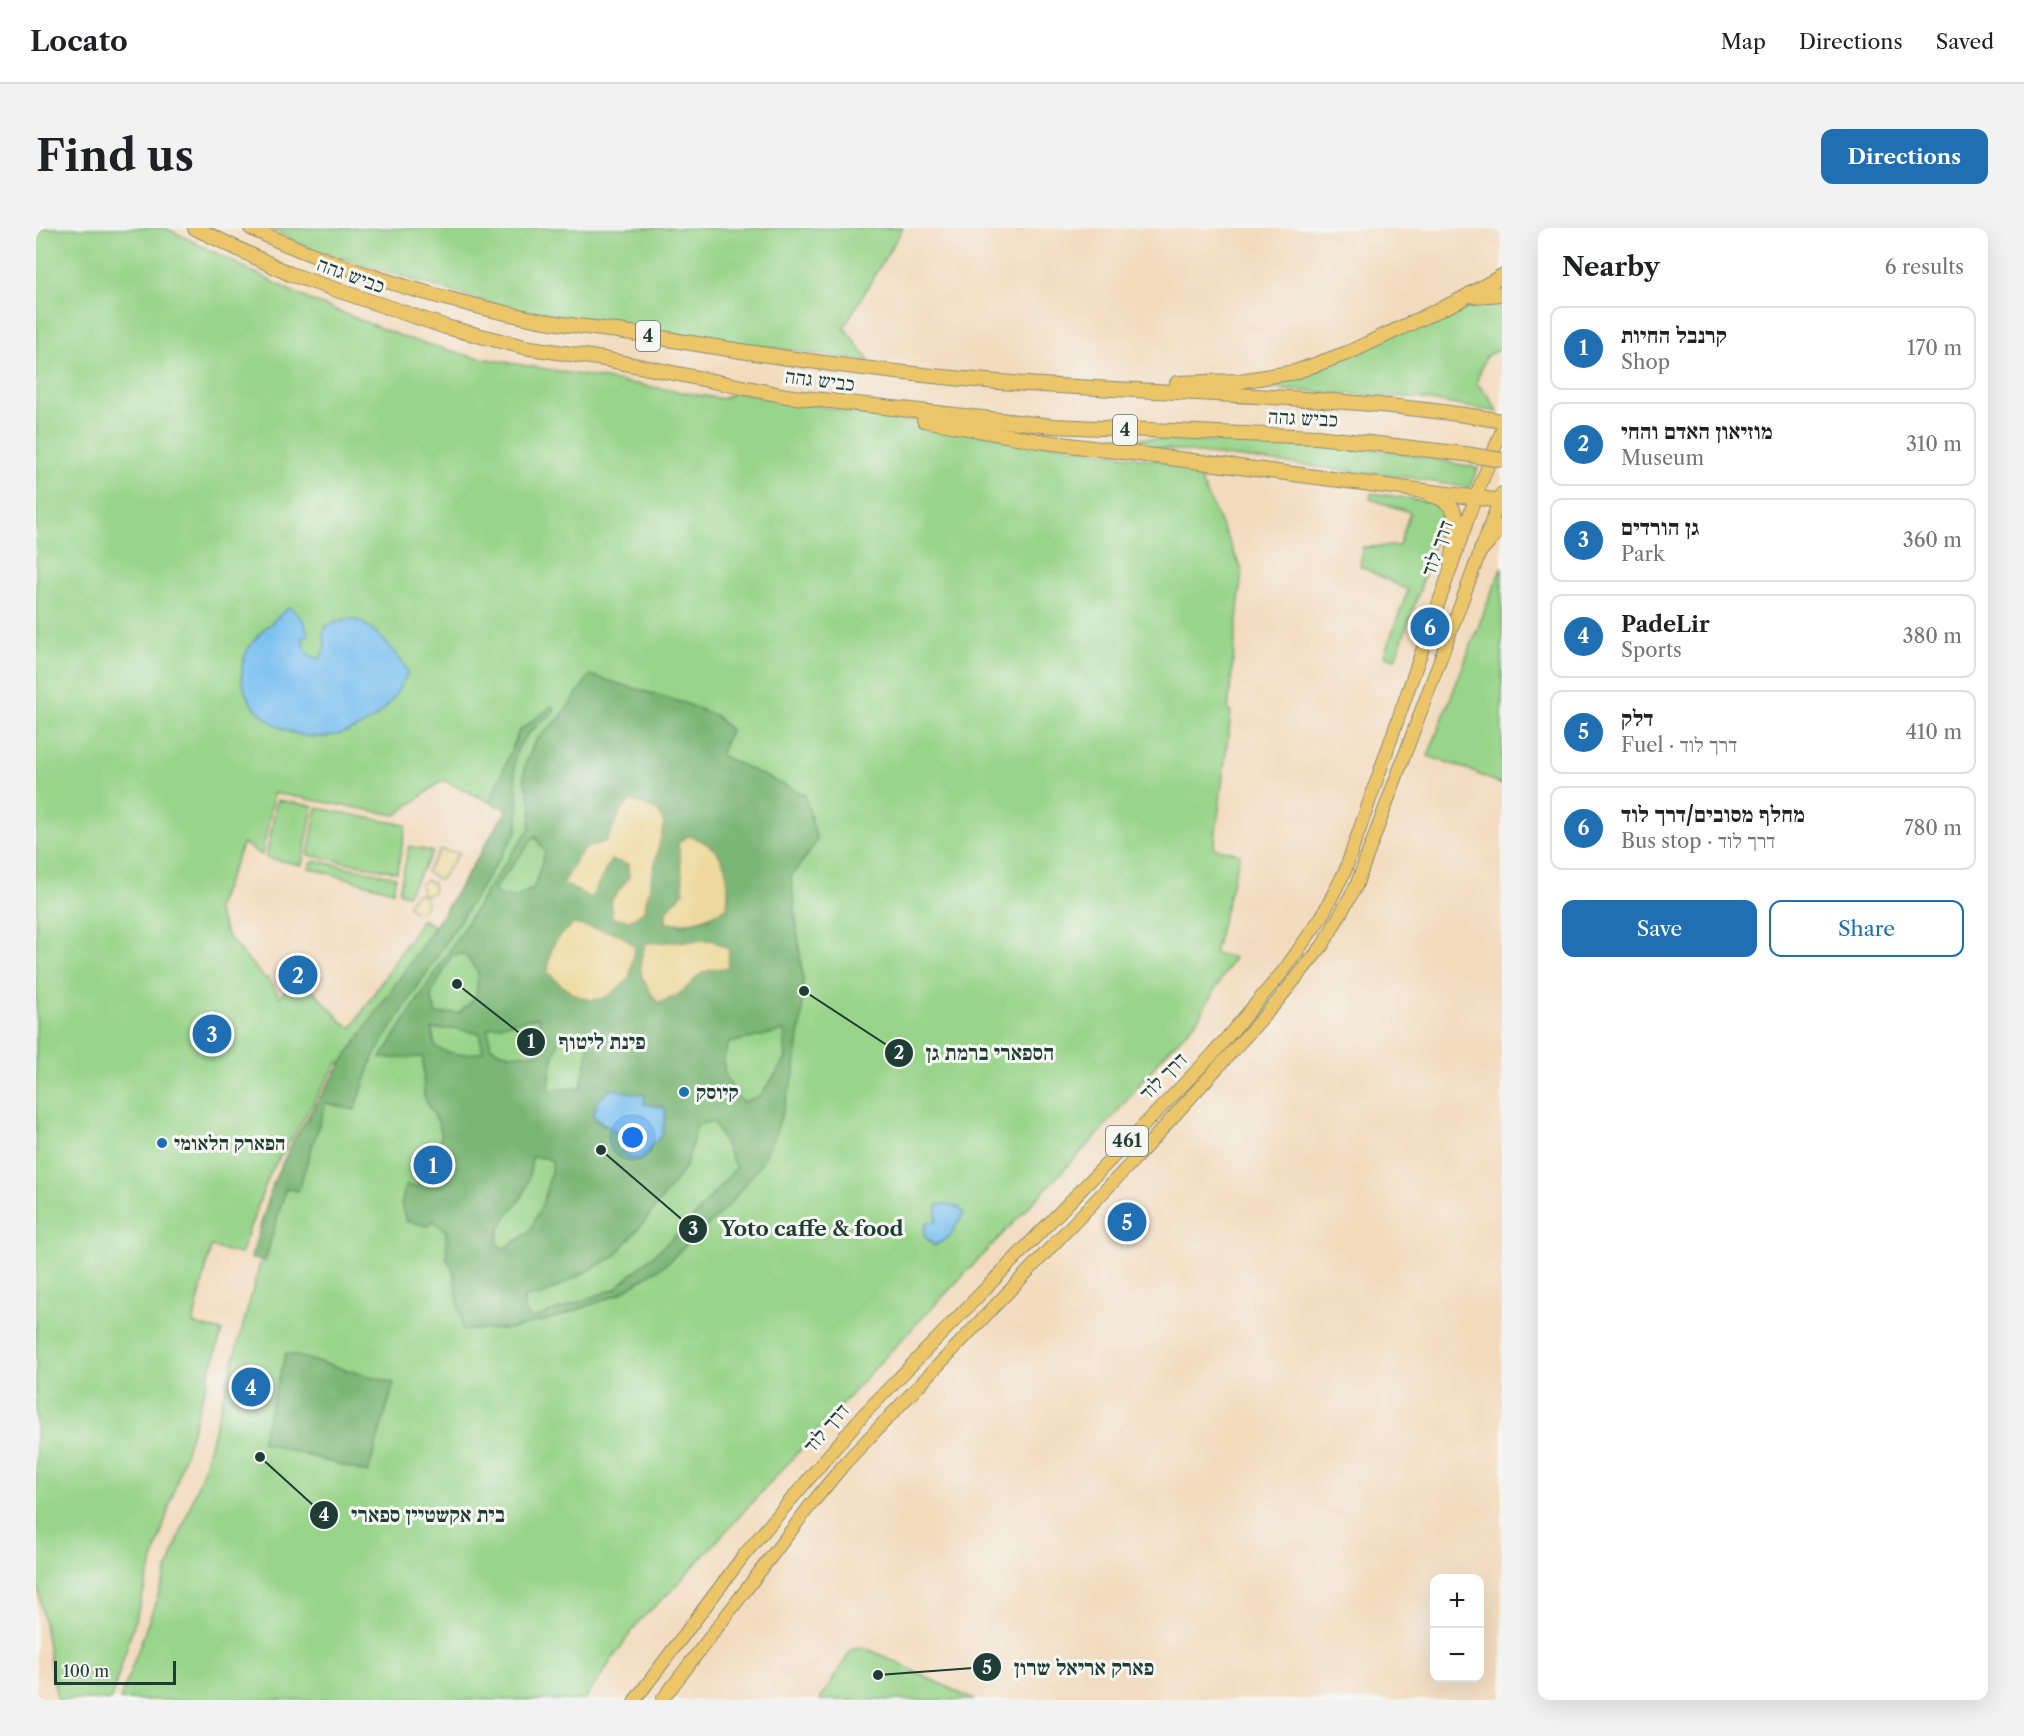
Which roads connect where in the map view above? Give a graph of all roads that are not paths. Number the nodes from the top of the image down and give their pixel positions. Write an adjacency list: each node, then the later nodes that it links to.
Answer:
1 (195, 228): 8 (highway, כביש גהה / 4)
2 (250, 228): 3 (highway, כביש גהה / 4)
3 (260, 231): 7 (highway, כביש גהה / 4)
4 (1502, 276): 6 (highway)
5 (1502, 294): 6 (highway)
6 (1460, 300): 7 (highway)
7 (1043, 385): 9 (highway, כביש גהה / 4)
8 (786, 396): 11 (highway, כביש גהה / 4, bridge); 12 (highway)
9 (1502, 421)
10 (1502, 430): 13 (main road, דרך לוד / 461)
11 (1502, 460)
12 (1311, 475): 13 (highway); 17 (highway)
13 (1476, 496): 14 (highway); 17 (main road, דרך לוד / 461)
14 (1501, 498): 16 (main road, דרך לוד / 461)
15 (1502, 526): 16 (highway)
16 (1481, 550): 19 (main road, דרך לוד / 461)
17 (1451, 565): 18 (main road, דרך לוד / 461)
18 (635, 1700)
19 (662, 1700)

